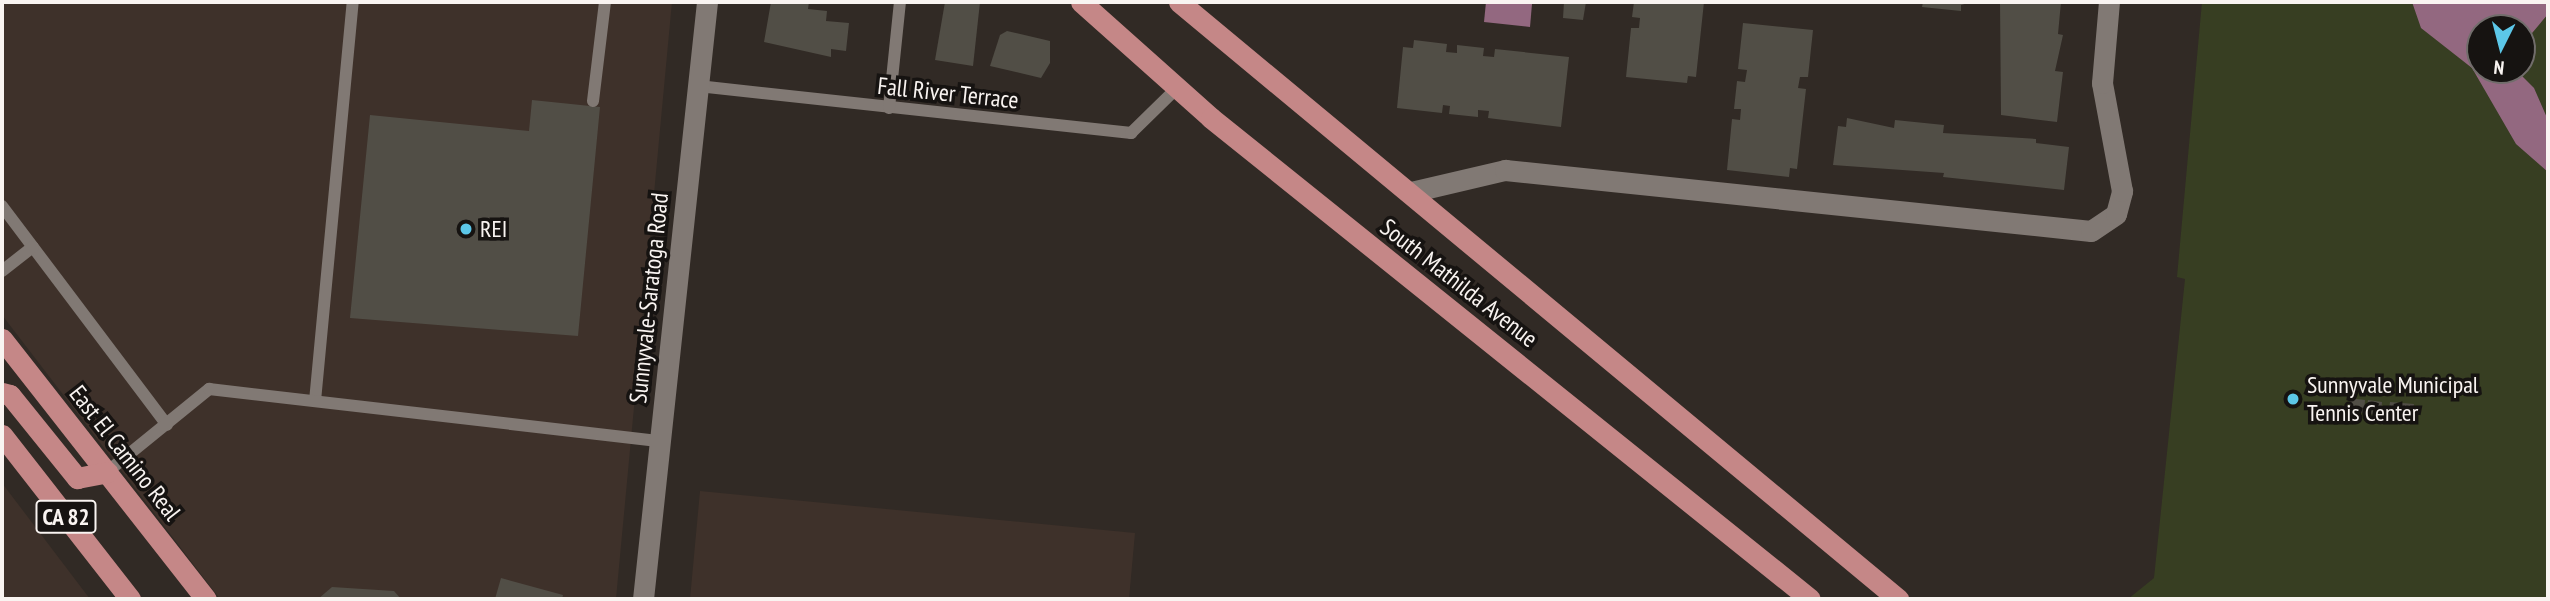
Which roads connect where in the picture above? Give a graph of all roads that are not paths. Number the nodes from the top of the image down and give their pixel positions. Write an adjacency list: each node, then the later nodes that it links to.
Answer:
1 (353, 2): 18 (lane)
2 (605, 2): 10 (lane)
3 (707, 2): 8 (street, Sunnyvale-Saratoga Road)
4 (900, 2): 11 (lane)
5 (1081, 2): 9 (main road, South Mathilda Avenue)
6 (1179, 2): 12 (main road, South Mathilda Avenue)
7 (2109, 2): 12 (street)
8 (698, 86): 11 (lane, Fall River Terrace); 21 (street, Sunnyvale-Saratoga Road)
9 (1177, 88): 11 (lane, Fall River Terrace); 26 (main road, South Mathilda Avenue)
10 (593, 101)
11 (889, 108)
12 (1411, 192): 27 (main road, South Mathilda Avenue)
13 (2, 206): 14 (lane)
14 (33, 247): 15 (lane); 19 (lane)
15 (2, 271)
16 (2, 339): 22 (main road, East El Camino Real / CA 82)
17 (2, 393): 22 (main road)
18 (315, 401): 19 (lane); 21 (lane)
19 (167, 425): 22 (lane)
20 (2, 435): 23 (main road, CA 82)
21 (660, 440): 25 (street, Sunnyvale-Saratoga Road)
22 (107, 472): 24 (main road, East El Camino Real / CA 82)
23 (130, 599)
24 (206, 599)
25 (643, 599)
26 (1810, 599)
27 (1898, 599)

